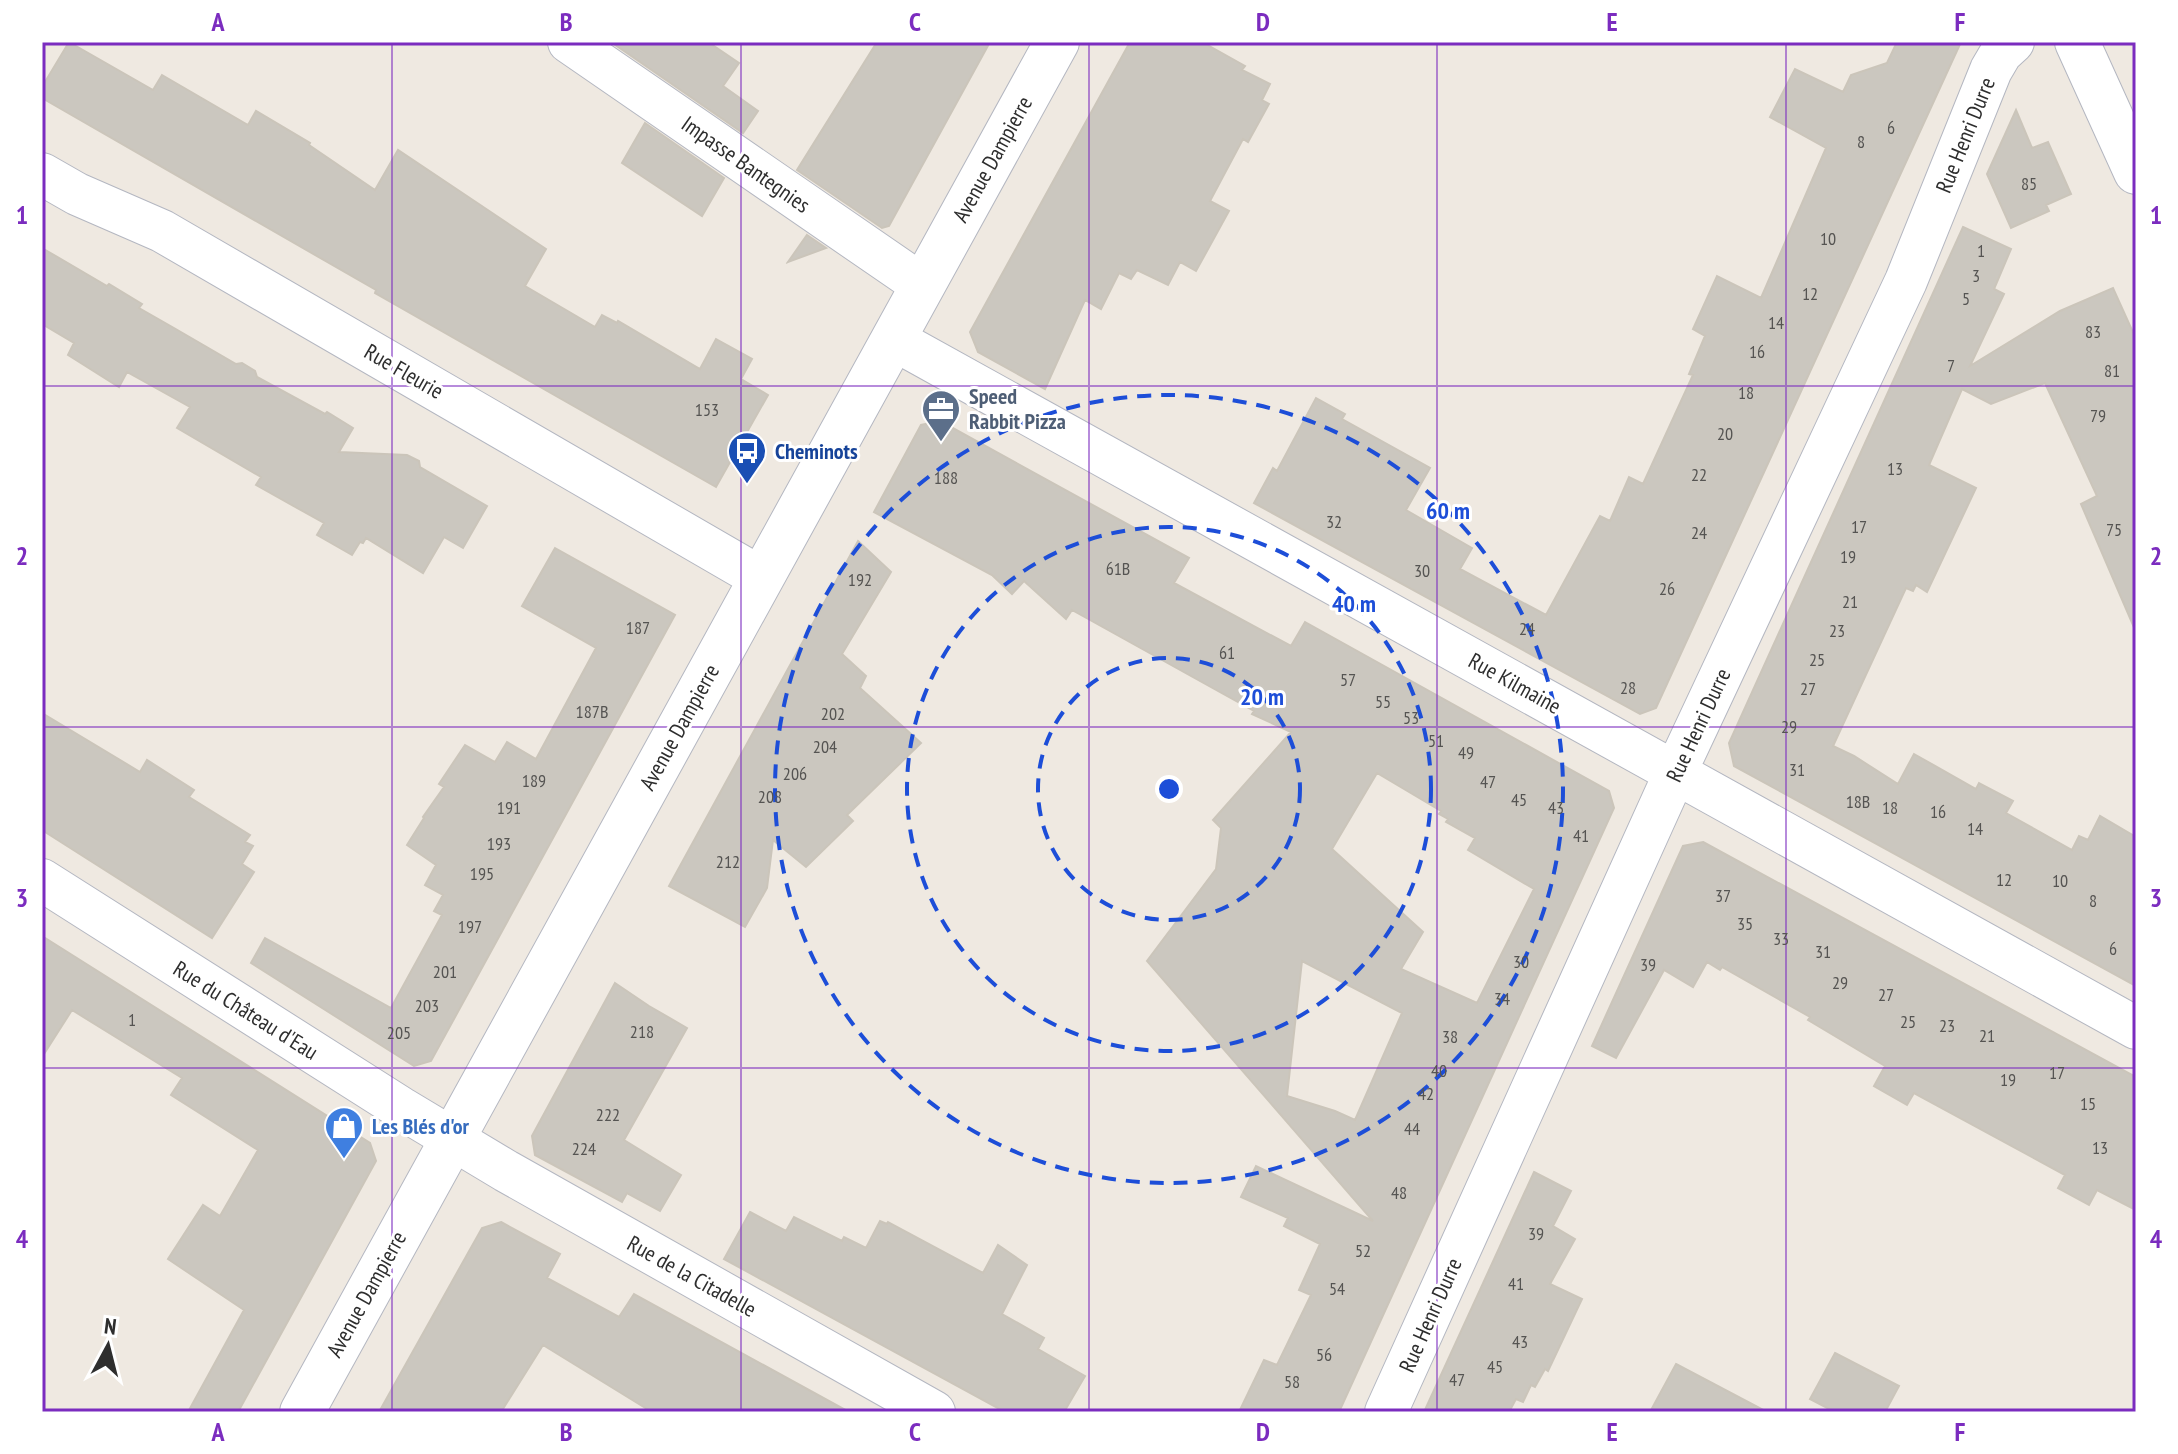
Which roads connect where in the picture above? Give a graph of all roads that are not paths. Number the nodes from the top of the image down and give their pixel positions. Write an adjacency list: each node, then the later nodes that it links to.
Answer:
1 (569, 42): 7 (street, Impasse Bantegnies)
2 (1057, 42): 7 (main road, Avenue Dampierre)
3 (2013, 42): 10 (street, Rue Henri Durre)
4 (2077, 42): 5 (main road)
5 (2136, 172)
6 (42, 174): 9 (street, Rue Fleurie)
7 (922, 285): 8 (main road, Avenue Dampierre)
8 (893, 339): 9 (main road, Avenue Dampierre); 10 (street, Rue Kilmaine)
9 (761, 578): 13 (main road, Avenue Dampierre)
10 (1676, 771): 12 (street, Rue Kilmaine); 16 (street, Rue Henri Durre)
11 (42, 880): 13 (street, Rue du Château d'Eau)
12 (2136, 1028)
13 (451, 1139): 14 (main road, Avenue Dampierre); 15 (street, Rue de la Citadelle)
14 (302, 1412)
15 (934, 1412)
16 (1386, 1412)

